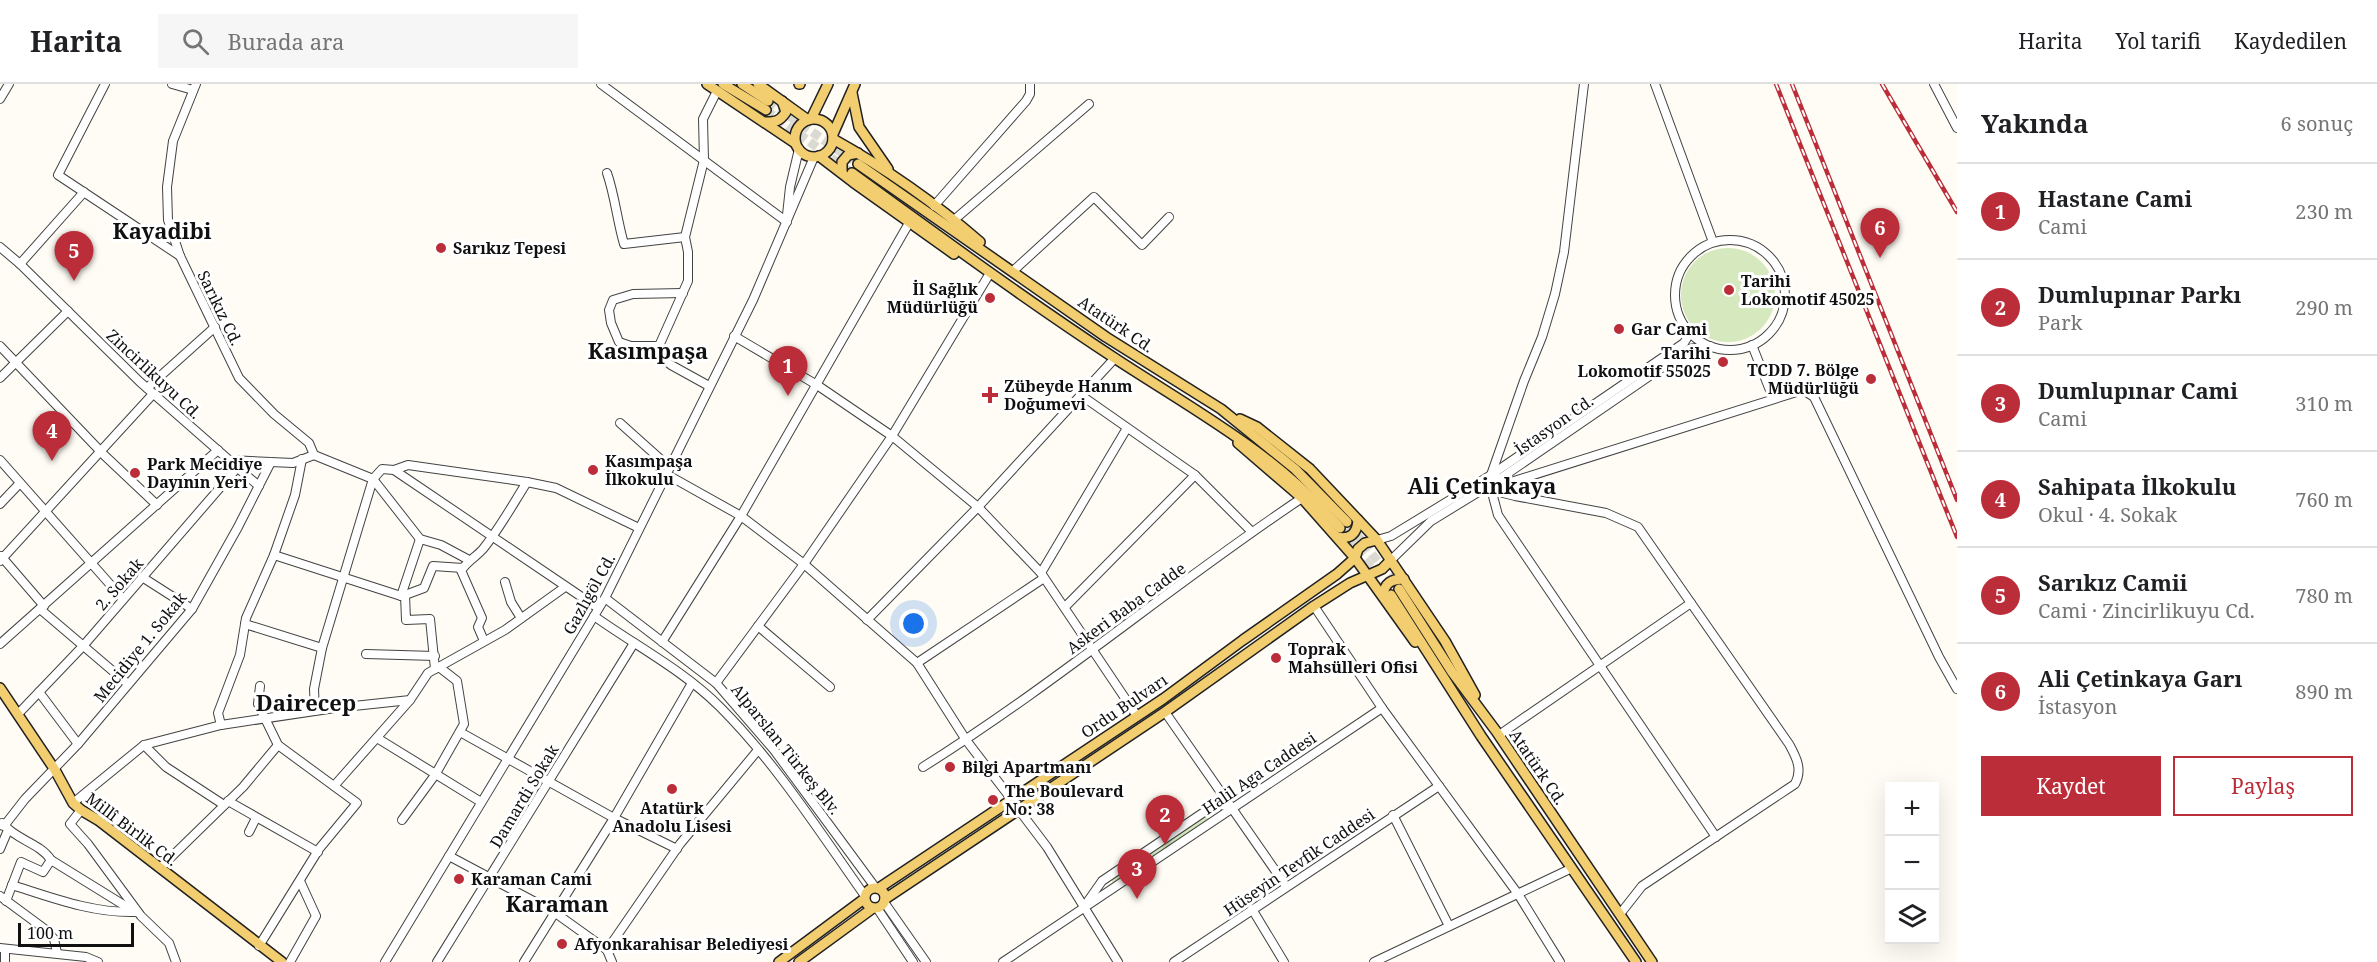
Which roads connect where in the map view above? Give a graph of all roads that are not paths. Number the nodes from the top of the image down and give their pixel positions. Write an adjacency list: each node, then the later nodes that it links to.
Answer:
1 (105, 84): 30 (street)
2 (172, 84): 13 (street)
3 (601, 84): 26 (street)
4 (707, 84): 14 (main road)
5 (742, 84): 14 (main road)
6 (758, 84): 17 (main road)
7 (828, 84): 19 (main road)
8 (1030, 84): 31 (street)
9 (1584, 84): 76 (street)
10 (1655, 84): 37 (street)
11 (1934, 84): 21 (street)
12 (6, 85): 16 (street)
13 (195, 87): 39 (street, Sarıkız Cd.)
14 (720, 87): 20 (main road); 26 (street)
15 (854, 88): 22 (main road); 29 (main road)
16 (0, 99)
17 (782, 101): 19 (main road); 20 (main road)
18 (1089, 104): 33 (street)
19 (809, 119): 22 (main road); 23 (main road)
20 (765, 122): 23 (main road)
21 (1957, 128)
22 (833, 136): 24 (main road); 25 (main road)
23 (797, 146): 25 (main road); 34 (street, Gazlıgöl Cd.)
24 (858, 153): 27 (main road); 29 (main road)
25 (816, 156): 27 (main road); 34 (street, Gazlıgöl Cd.)
26 (704, 160): 34 (street); 36 (street)
27 (851, 170): 35 (main road); 41 (main road, Atatürk Cd.); 42 (main road, Atatürk Cd.)
28 (608, 173): 36 (street)
29 (898, 180): 31 (main road)
30 (84, 192): 39 (street); 40 (street)
31 (934, 206): 33 (main road)
32 (1169, 217): 41 (street)
33 (954, 220): 41 (main road)
34 (787, 222): 47 (street, Gazlıgöl Cd.)
35 (909, 223): 42 (main road); 55 (street)
36 (685, 237): 43 (street)
37 (1713, 242): 46 (street); 48 (street)
38 (0, 247): 40 (street, Zincirlikuyu Cd.)
39 (180, 256): 45 (street, Sarıkız Cd.)
40 (20, 264): 44 (street, Zincirlikuyu Cd.)
41 (1013, 271): 60 (main road, Atatürk Cd.)
42 (990, 273): 52 (main road, Atatürk Cd.); 64 (street)
43 (683, 293): 50 (street); 50 (street)
44 (68, 311): 53 (street); 57 (street, Zincirlikuyu Cd.)
45 (215, 327): 57 (street); 67 (street, Sarıkız Cd.)
46 (1690, 333): 51 (street); 76 (street, İstasyon Cd.)
47 (734, 336): 55 (street); 56 (street, Gazlıgöl Cd.)
48 (1752, 345): 51 (street); 59 (street)
49 (0, 346): 53 (street)
50 (659, 346): 56 (street)
51 (1710, 346): 76 (street, İstasyon Cd.)
52 (1115, 358): 58 (street); 61 (main road, Atatürk Cd.)
53 (16, 363): 54 (street); 66 (street)
54 (0, 378)
55 (817, 385): 64 (street); 87 (street)
56 (709, 386): 74 (street, Gazlıgöl Cd.)
57 (150, 391): 65 (street, Zincirlikuyu Cd.); 66 (street)
58 (1082, 396): 63 (street); 85 (street)
59 (1773, 398): 76 (street); 142 (street)
60 (1221, 409): 88 (main road); 90 (main road, Atatürk Cd.)
61 (1209, 418): 82 (main road); 90 (main road, Atatürk Cd.)
62 (620, 423): 74 (street)
63 (1127, 428): 75 (street); 103 (street)
64 (892, 436): 85 (street); 101 (street)
65 (218, 450): 70 (street, Zincirlikuyu Cd.); 84 (street)
66 (101, 452): 84 (street); 86 (street)
67 (314, 455): 68 (street); 77 (street, Sarıkız Cd.)
68 (302, 459): 71 (street); 95 (street)
69 (0, 460): 79 (street)
70 (229, 460): 71 (street); 72 (street, Zincirlikuyu Cd.)
71 (271, 462): 81 (street, Mecidiye 1. Sokak)
72 (237, 468): 81 (street, Zincirlikuyu Cd.); 106 (street, 2. Sokak)
73 (394, 470): 77 (street); 78 (street); 92 (street, Alparslan Türkeş Blv.)
74 (667, 470): 87 (street); 89 (street, Gazlıgöl Cd.)
75 (1195, 475): 91 (street); 117 (street)
76 (1495, 478): 80 (street, İstasyon Cd.); 94 (street, İstasyon Cd.)
77 (373, 479): 93 (street); 105 (street)
78 (527, 482): 89 (street); 92 (street)
79 (20, 483): 83 (street); 86 (street)
80 (1490, 485): 99 (street, İstasyon Cd.); 114 (street); 134 (street)
81 (259, 486): 118 (street, Mecidiye 1. Sokak)
82 (1302, 498): 90 (main road); 91 (street, Askeri Baba Cadde)
83 (0, 504)
84 (157, 505): 100 (street)
85 (978, 507): 103 (street); 121 (street)
86 (44, 510): 96 (street); 100 (street)
87 (741, 516): 101 (street); 125 (street)
88 (1358, 520): 90 (main road); 94 (main road)
89 (639, 528): 112 (street, Gazlıgöl Cd.)
90 (1341, 529): 97 (main road)
91 (1252, 532): 130 (street, Askeri Baba Cadde)
92 (492, 537): 98 (street); 109 (street, Alparslan Türkeş Blv.)
93 (420, 539): 98 (street); 111 (street)
94 (1377, 540): 97 (main road, Ordu Bulvarı); 99 (main road)
95 (274, 555): 105 (street); 122 (street)
96 (1, 558): 116 (street)
97 (1355, 558): 104 (main road); 149 (main road, Ordu Bulvarı)
98 (469, 560): 102 (street)
99 (1391, 560): 104 (main road, Ordu Bulvarı); 107 (main road)
100 (92, 563): 113 (street); 116 (street)
101 (804, 564): 121 (street); 123 (street)
102 (460, 568): 111 (street); 124 (street)
103 (1043, 575): 117 (street); 133 (street)
104 (1368, 575): 110 (main road); 115 (main road, Ordu Bulvarı)
105 (342, 576): 111 (street); 129 (street)
106 (142, 577): 113 (street, 2. Sokak); 118 (street)
107 (1404, 579): 110 (main road); 153 (main road)
108 (505, 582): 120 (street)
109 (565, 588): 119 (street, Alparslan Türkeş Blv.); 120 (street)
110 (1391, 593): 153 (main road, Atatürk Cd.); 187 (main road, Atatürk Cd.)
111 (403, 595): 132 (street)
112 (605, 598): 119 (street, Gazlıgöl Cd.); 125 (street, Alparslan Türkeş Blv.)
113 (123, 599): 128 (street, 2. Sokak)
114 (1691, 603): 134 (street); 180 (street)
115 (1314, 606): 145 (street); 147 (main road, Ordu Bulvarı)
116 (42, 607): 127 (street); 128 (street)
117 (1065, 607): 130 (street)
118 (192, 609): 138 (street, Mecidiye 1. Sokak)
119 (596, 612): 126 (street, Alparslan Türkeş Blv.); 160 (street, Gazlıgöl Cd.)
120 (521, 618): 124 (street)
121 (867, 620): 133 (street)
122 (245, 624): 129 (street); 151 (street)
123 (758, 626): 137 (street); 140 (street)
124 (484, 641): 135 (street)
125 (662, 642): 137 (street, Alparslan Türkeş Blv.)
126 (634, 643): 136 (street, Alparslan Türkeş Blv.); 164 (street, Damardi Sokak)
127 (0, 644)
128 (84, 645): 138 (street); 143 (street, 2. Sokak)
129 (322, 648): 146 (street)
130 (1094, 650): 149 (street); 155 (street, Askeri Baba Cadde)
131 (366, 654): 132 (street)
132 (435, 656): 135 (street)
133 (917, 663): 155 (street)
134 (1600, 666): 153 (street); 180 (street)
135 (437, 668): 144 (street); 152 (street)
136 (692, 683): 159 (street, Alparslan Türkeş Blv.); 176 (street)
137 (716, 683): 192 (street, Alparslan Türkeş Blv.)
138 (128, 684): 156 (street, Mecidiye 1. Sokak)
139 (260, 686): 150 (street)
140 (830, 687)
141 (0, 688): 148 (main road, Millî Birlik Cd.)
142 (1957, 689)
143 (39, 693): 148 (street, 2. Sokak); 156 (street)
144 (410, 700): 146 (street); 154 (street)
145 (1382, 708): 166 (street); 171 (street, Halil Aga Caddesi)
146 (315, 711): 150 (street)
147 (1165, 712): 171 (street); 173 (main road, Ordu Bulvarı)
148 (18, 714): 162 (main road, Millî Birlik Cd.)
149 (1137, 716): 167 (main road, Ordu Bulvarı)
150 (265, 718): 151 (street); 158 (street)
151 (221, 725): 157 (street)
152 (460, 732): 160 (street); 163 (street)
153 (1497, 733): 201 (main road, Atatürk Cd.)
154 (377, 738): 163 (street); 165 (street)
155 (966, 740): 161 (street, Askeri Baba Cadde); 167 (street)
156 (78, 744): 162 (street, Mecidiye 1. Sokak)
157 (144, 745): 169 (street); 170 (street)
158 (278, 745): 165 (street); 170 (street)
159 (758, 750): 182 (street); 194 (street, Alparslan Türkeş Blv.)
160 (508, 758): 164 (street); 168 (street, Gazlıgöl Cd.)
161 (923, 767)
162 (55, 770): 169 (main road, Millî Birlik Cd.); 178 (street, Mecidiye 1. Sokak)
163 (435, 775): 168 (street); 177 (street)
164 (548, 782): 176 (street); 188 (street, Damardi Sokak)
165 (334, 786): 183 (street)
166 (1439, 786): 174 (street, Hüseyin Tevfik Caddesi); 193 (street)
167 (1012, 800): 192 (main road, Ordu Bulvarı)
168 (481, 802): 184 (street, Gazlıgöl Cd.)
169 (73, 803): 172 (main road, Millî Birlik Cd.)
170 (226, 803): 175 (street); 186 (street)
171 (1232, 807): 191 (street); 197 (street, Halil Aga Caddesi)
172 (81, 810): 186 (main road, Millî Birlik Cd.); 200 (street)
173 (1018, 810): 196 (main road, Ordu Bulvarı); 197 (street)
174 (1393, 815): 191 (street, Hüseyin Tevfik Caddesi); 202 (street)
175 (256, 818): 179 (street); 183 (street)
176 (614, 818): 182 (street); 199 (street)
177 (402, 820)
178 (3, 825): 181 (street, Mecidiye 1. Sokak); 185 (street)
179 (249, 832)
180 (1716, 837): 201 (street)
181 (0, 849)
182 (677, 849): 205 (street)
183 (318, 852): 189 (street)
184 (449, 856): 188 (street); 208 (street, Gazlıgöl Cd.)
185 (51, 860): 190 (street); 200 (street)
186 (160, 868): 203 (main road, Millî Birlik Cd.)
187 (1570, 869): 193 (street); 227 (main road, Atatürk Cd.)
188 (491, 877): 199 (street); 214 (street, Damardi Sokak)
189 (300, 881): 203 (street); 213 (street)
190 (12, 885): 195 (street); 200 (street)
191 (1286, 886): 198 (street, Hüseyin Tevfik Caddesi)
192 (877, 888): 194 (main road, Ordu Bulvarı); 196 (main road)
193 (1518, 894): 202 (street); 226 (street)
194 (864, 897): 196 (main road); 217 (main road, Ordu Bulvarı)
195 (3, 898): 206 (street)
196 (880, 904): 218 (main road, Ordu Bulvarı); 219 (street); 220 (street)
197 (1085, 906): 221 (street, Halil Aga Caddesi); 222 (street)
198 (1252, 909): 223 (street, Hüseyin Tevfik Caddesi); 224 (street)
199 (554, 912): 205 (street); 215 (street)
200 (138, 914): 211 (street)
201 (1620, 914): 228 (main road, Atatürk Cd.)
202 (1449, 926): 225 (street)
203 (259, 946): 212 (main road, Millî Birlik Cd.)
204 (3, 949): 206 (street); 209 (street)
205 (607, 950): 216 (street)
206 (57, 953): 207 (street)
207 (89, 960): 210 (street)
208 (388, 961)
209 (5, 962)
210 (98, 962)
211 (176, 962)
212 (282, 962)
213 (290, 962)
214 (437, 962)
215 (524, 962)
216 (612, 962)
217 (779, 962)
218 (799, 962)
219 (913, 962)
220 (926, 962)
221 (1004, 962)
222 (1119, 962)
223 (1174, 962)
224 (1284, 962)
225 (1374, 962)
226 (1560, 962)
227 (1636, 962)
228 (1652, 962)

